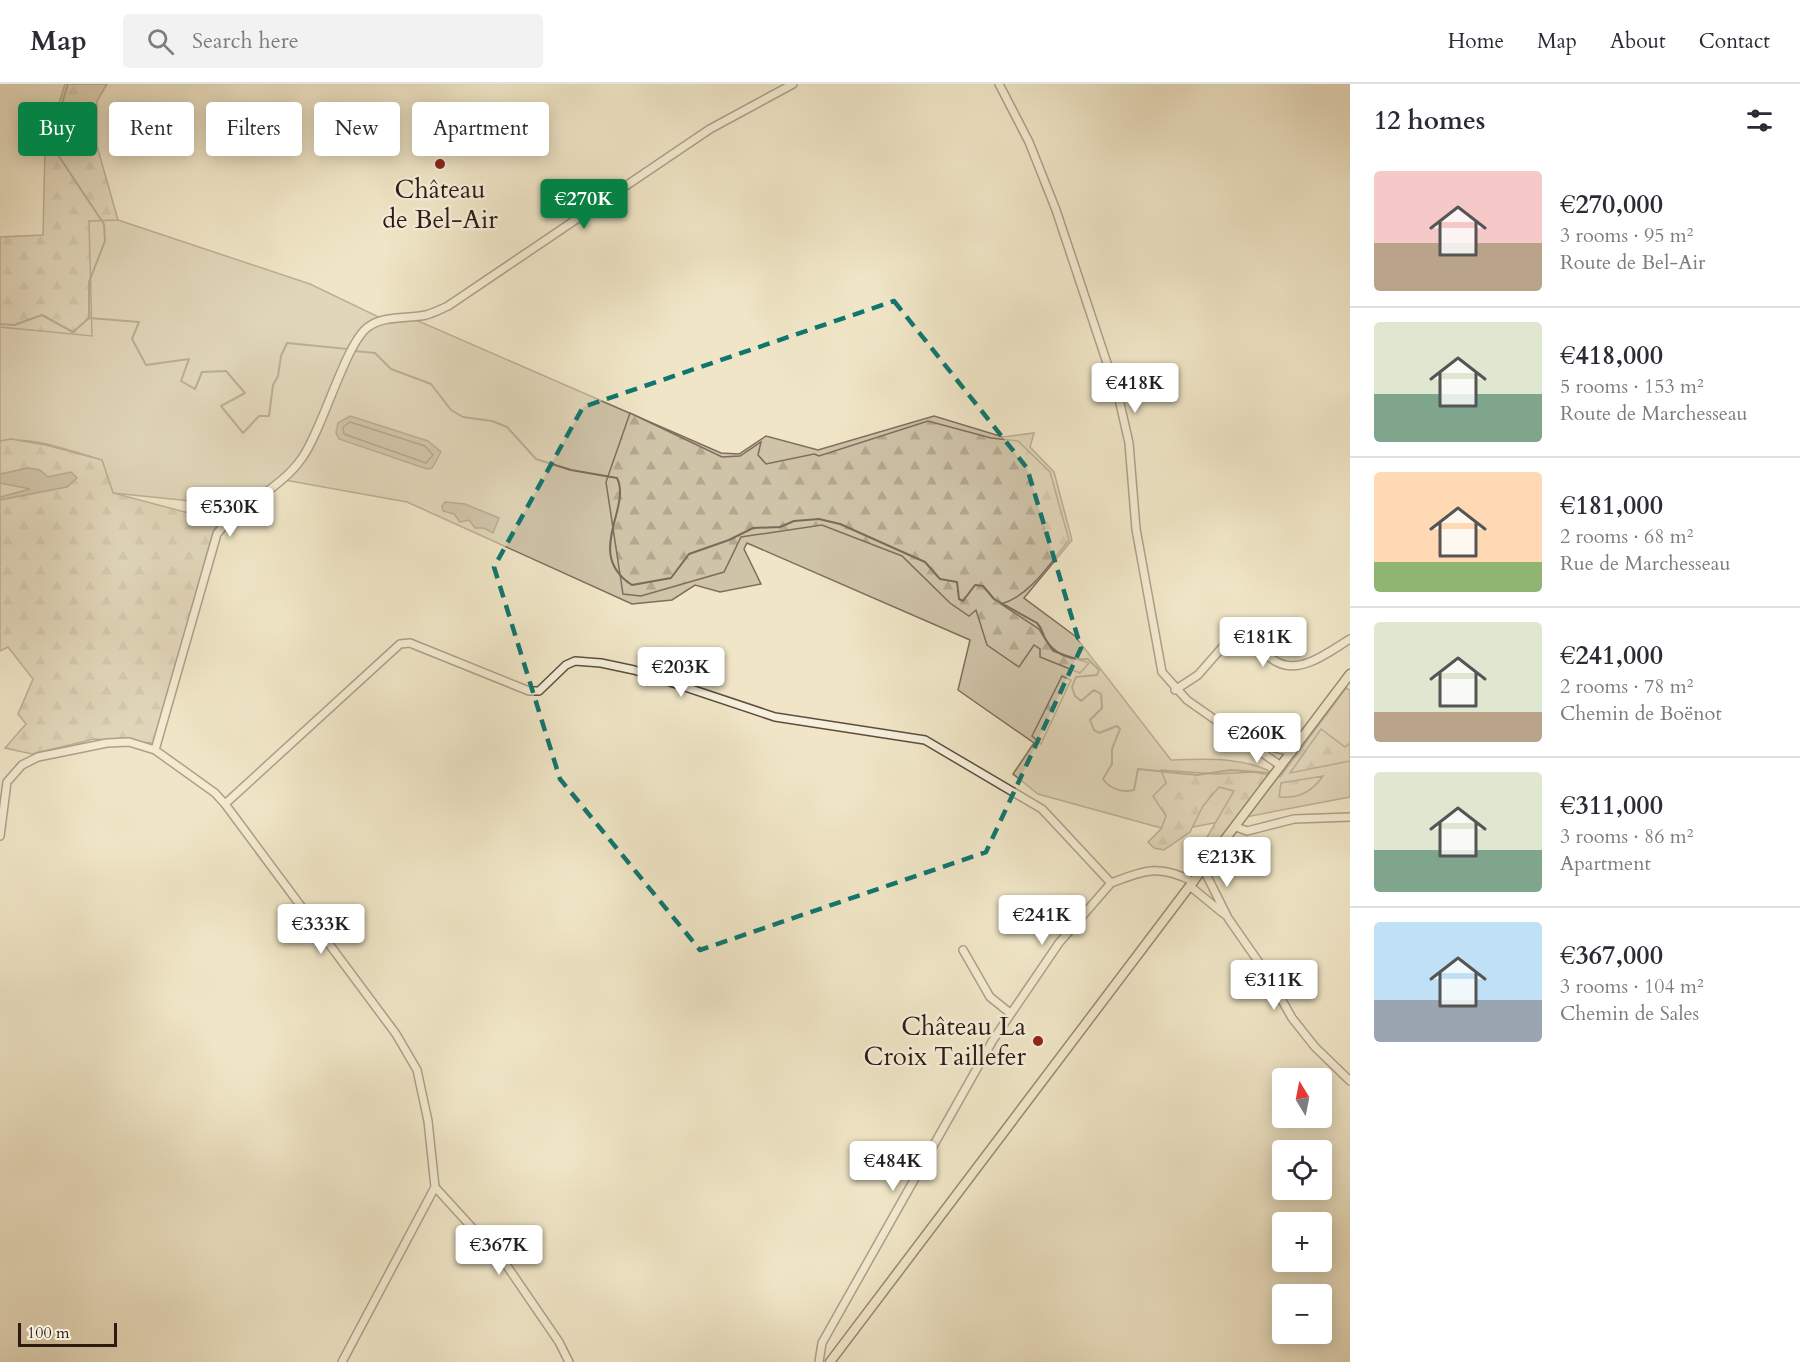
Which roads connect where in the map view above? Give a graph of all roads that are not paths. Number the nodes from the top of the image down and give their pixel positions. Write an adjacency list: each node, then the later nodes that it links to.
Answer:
1 (794, 84): 7 (street)
2 (999, 84): 5 (street)
3 (1350, 639): 5 (street)
4 (1350, 674): 8 (main road)
5 (1176, 690): 6 (street)
6 (1246, 741): 8 (street); 9 (street)
7 (155, 750): 10 (street); 13 (street)
8 (1292, 752): 9 (main road)
9 (1276, 773): 12 (main road)
10 (225, 804): 15 (street); 21 (street)
11 (1350, 817): 12 (street)
12 (1236, 827): 14 (main road)
13 (0, 836)
14 (1204, 870): 16 (main road); 17 (street)
15 (1111, 883): 16 (street); 19 (street)
16 (1193, 885): 17 (street); 25 (main road)
17 (1228, 918): 20 (street)
18 (963, 950): 19 (street)
19 (1010, 1013): 24 (street)
20 (1350, 1081)
21 (435, 1187): 22 (street); 23 (street)
22 (342, 1362)
23 (569, 1362)
24 (819, 1362)
25 (830, 1362)

